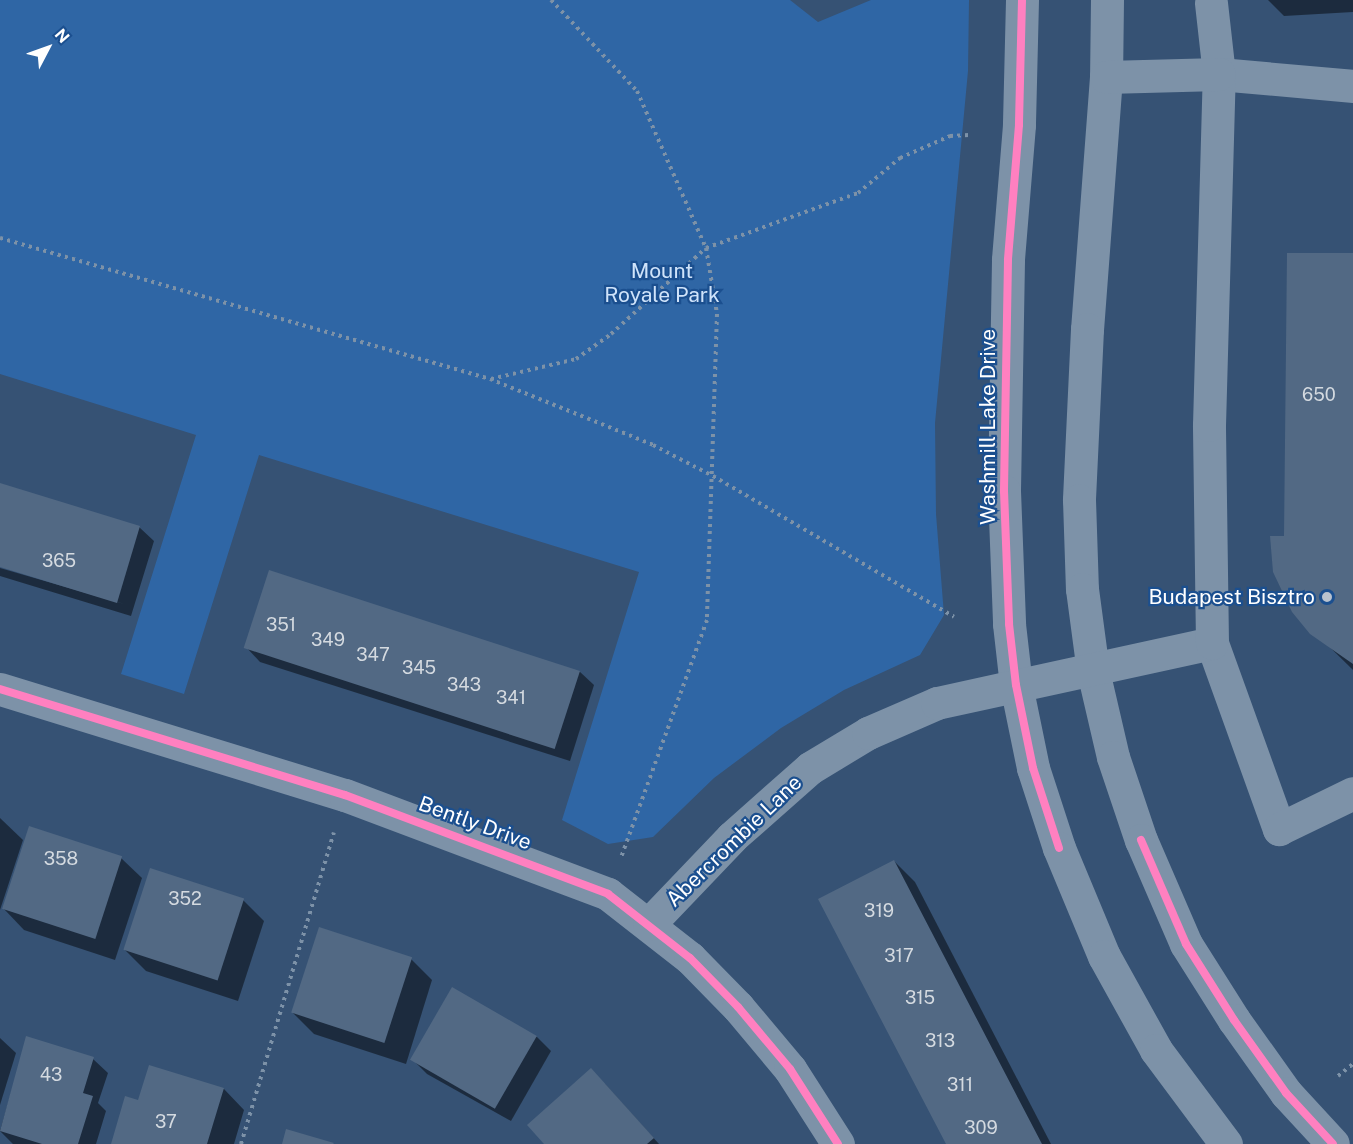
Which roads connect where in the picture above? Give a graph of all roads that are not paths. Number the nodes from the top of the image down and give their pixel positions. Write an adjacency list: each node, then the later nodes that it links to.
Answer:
1 (1022, 0): 9 (street, Washmill Lake Drive)
2 (1107, 0): 5 (street)
3 (1211, 3): 4 (street)
4 (1219, 74): 5 (street); 6 (street); 7 (street)
5 (1106, 76): 8 (street)
6 (1353, 86)
7 (1212, 643): 8 (street, Abercrombie Lane); 11 (street)
8 (1093, 671): 9 (street, Abercrombie Lane); 15 (street)
9 (1016, 685): 12 (street, Abercrombie Lane); 14 (street, Washmill Lake Drive)
10 (0, 689): 12 (street, Bently Drive)
11 (1353, 793)
12 (649, 924): 13 (street, Bently Drive)
13 (838, 1144)
14 (1226, 1144)
15 (1333, 1144)

